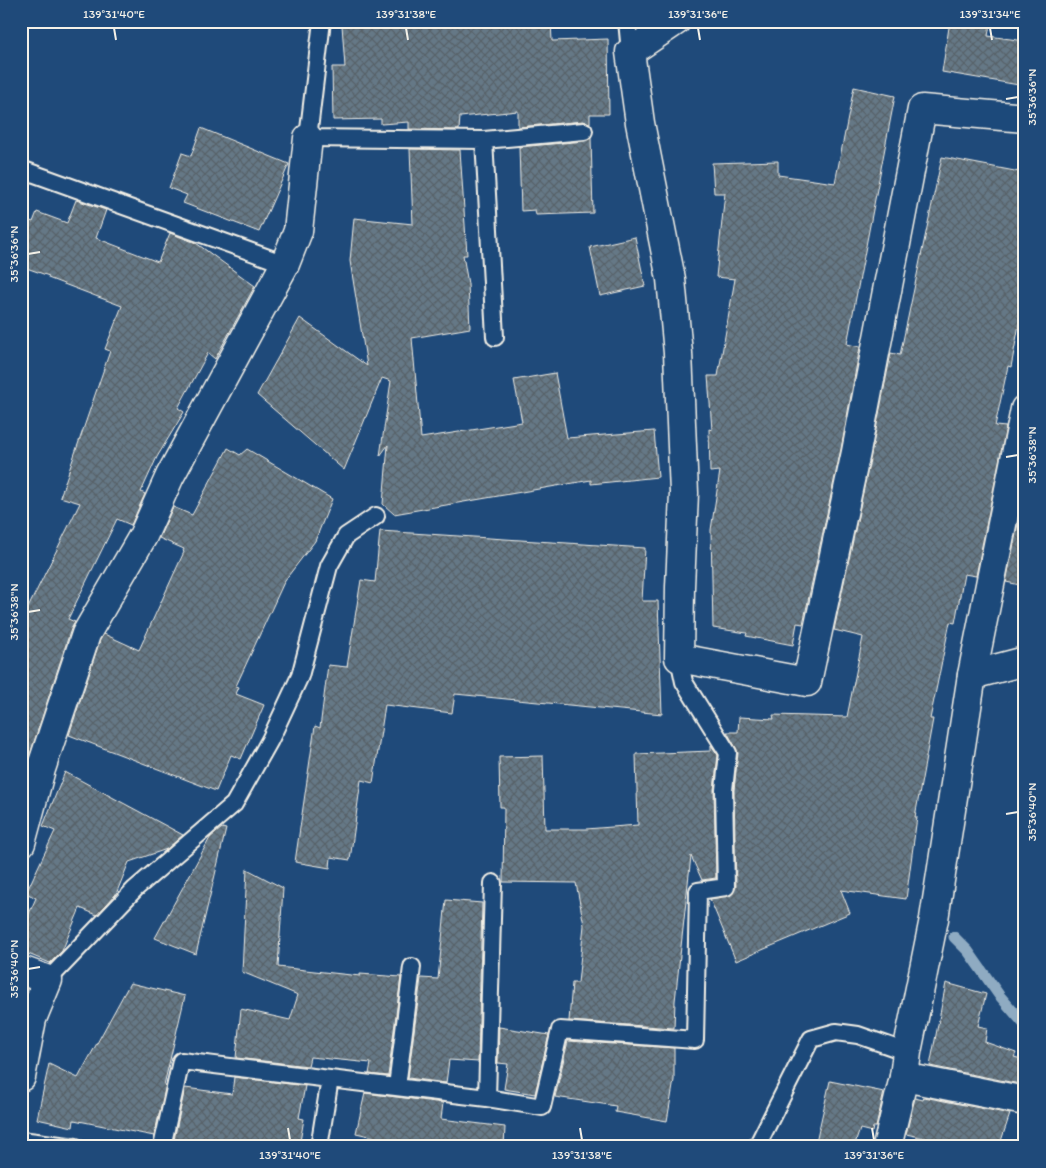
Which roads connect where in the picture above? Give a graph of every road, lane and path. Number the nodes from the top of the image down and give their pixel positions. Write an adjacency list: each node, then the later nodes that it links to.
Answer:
1 (322, 21): 7 (lane)
2 (627, 21): 4 (lane)
3 (676, 21): 4 (street)
4 (630, 52): 14 (street)
5 (1025, 118): 14 (street)
6 (584, 131): 8 (lane)
7 (308, 138): 8 (lane); 10 (street)
8 (484, 140): 11 (lane)
9 (21, 169): 10 (lane)
10 (285, 264): 17 (street)
11 (495, 337)
12 (1025, 409): 16 (street)
13 (376, 516): 21 (lane)
14 (679, 658): 26 (lane)
15 (1025, 661): 16 (street)
16 (972, 676): 22 (street)
17 (21, 843)
18 (493, 883): 26 (lane)
19 (412, 967): 25 (lane)
20 (21, 970): 21 (street)
21 (48, 980): 23 (street)
22 (906, 1065): 27 (street); 29 (lane); 33 (street)
23 (21, 1077)
24 (330, 1080): 25 (lane); 31 (lane); 32 (lane)
25 (397, 1087): 26 (lane)
26 (487, 1098)
27 (1025, 1101)
28 (21, 1140): 30 (lane)
29 (756, 1146)
30 (76, 1147)
31 (162, 1147)
32 (319, 1147)
33 (887, 1147)

